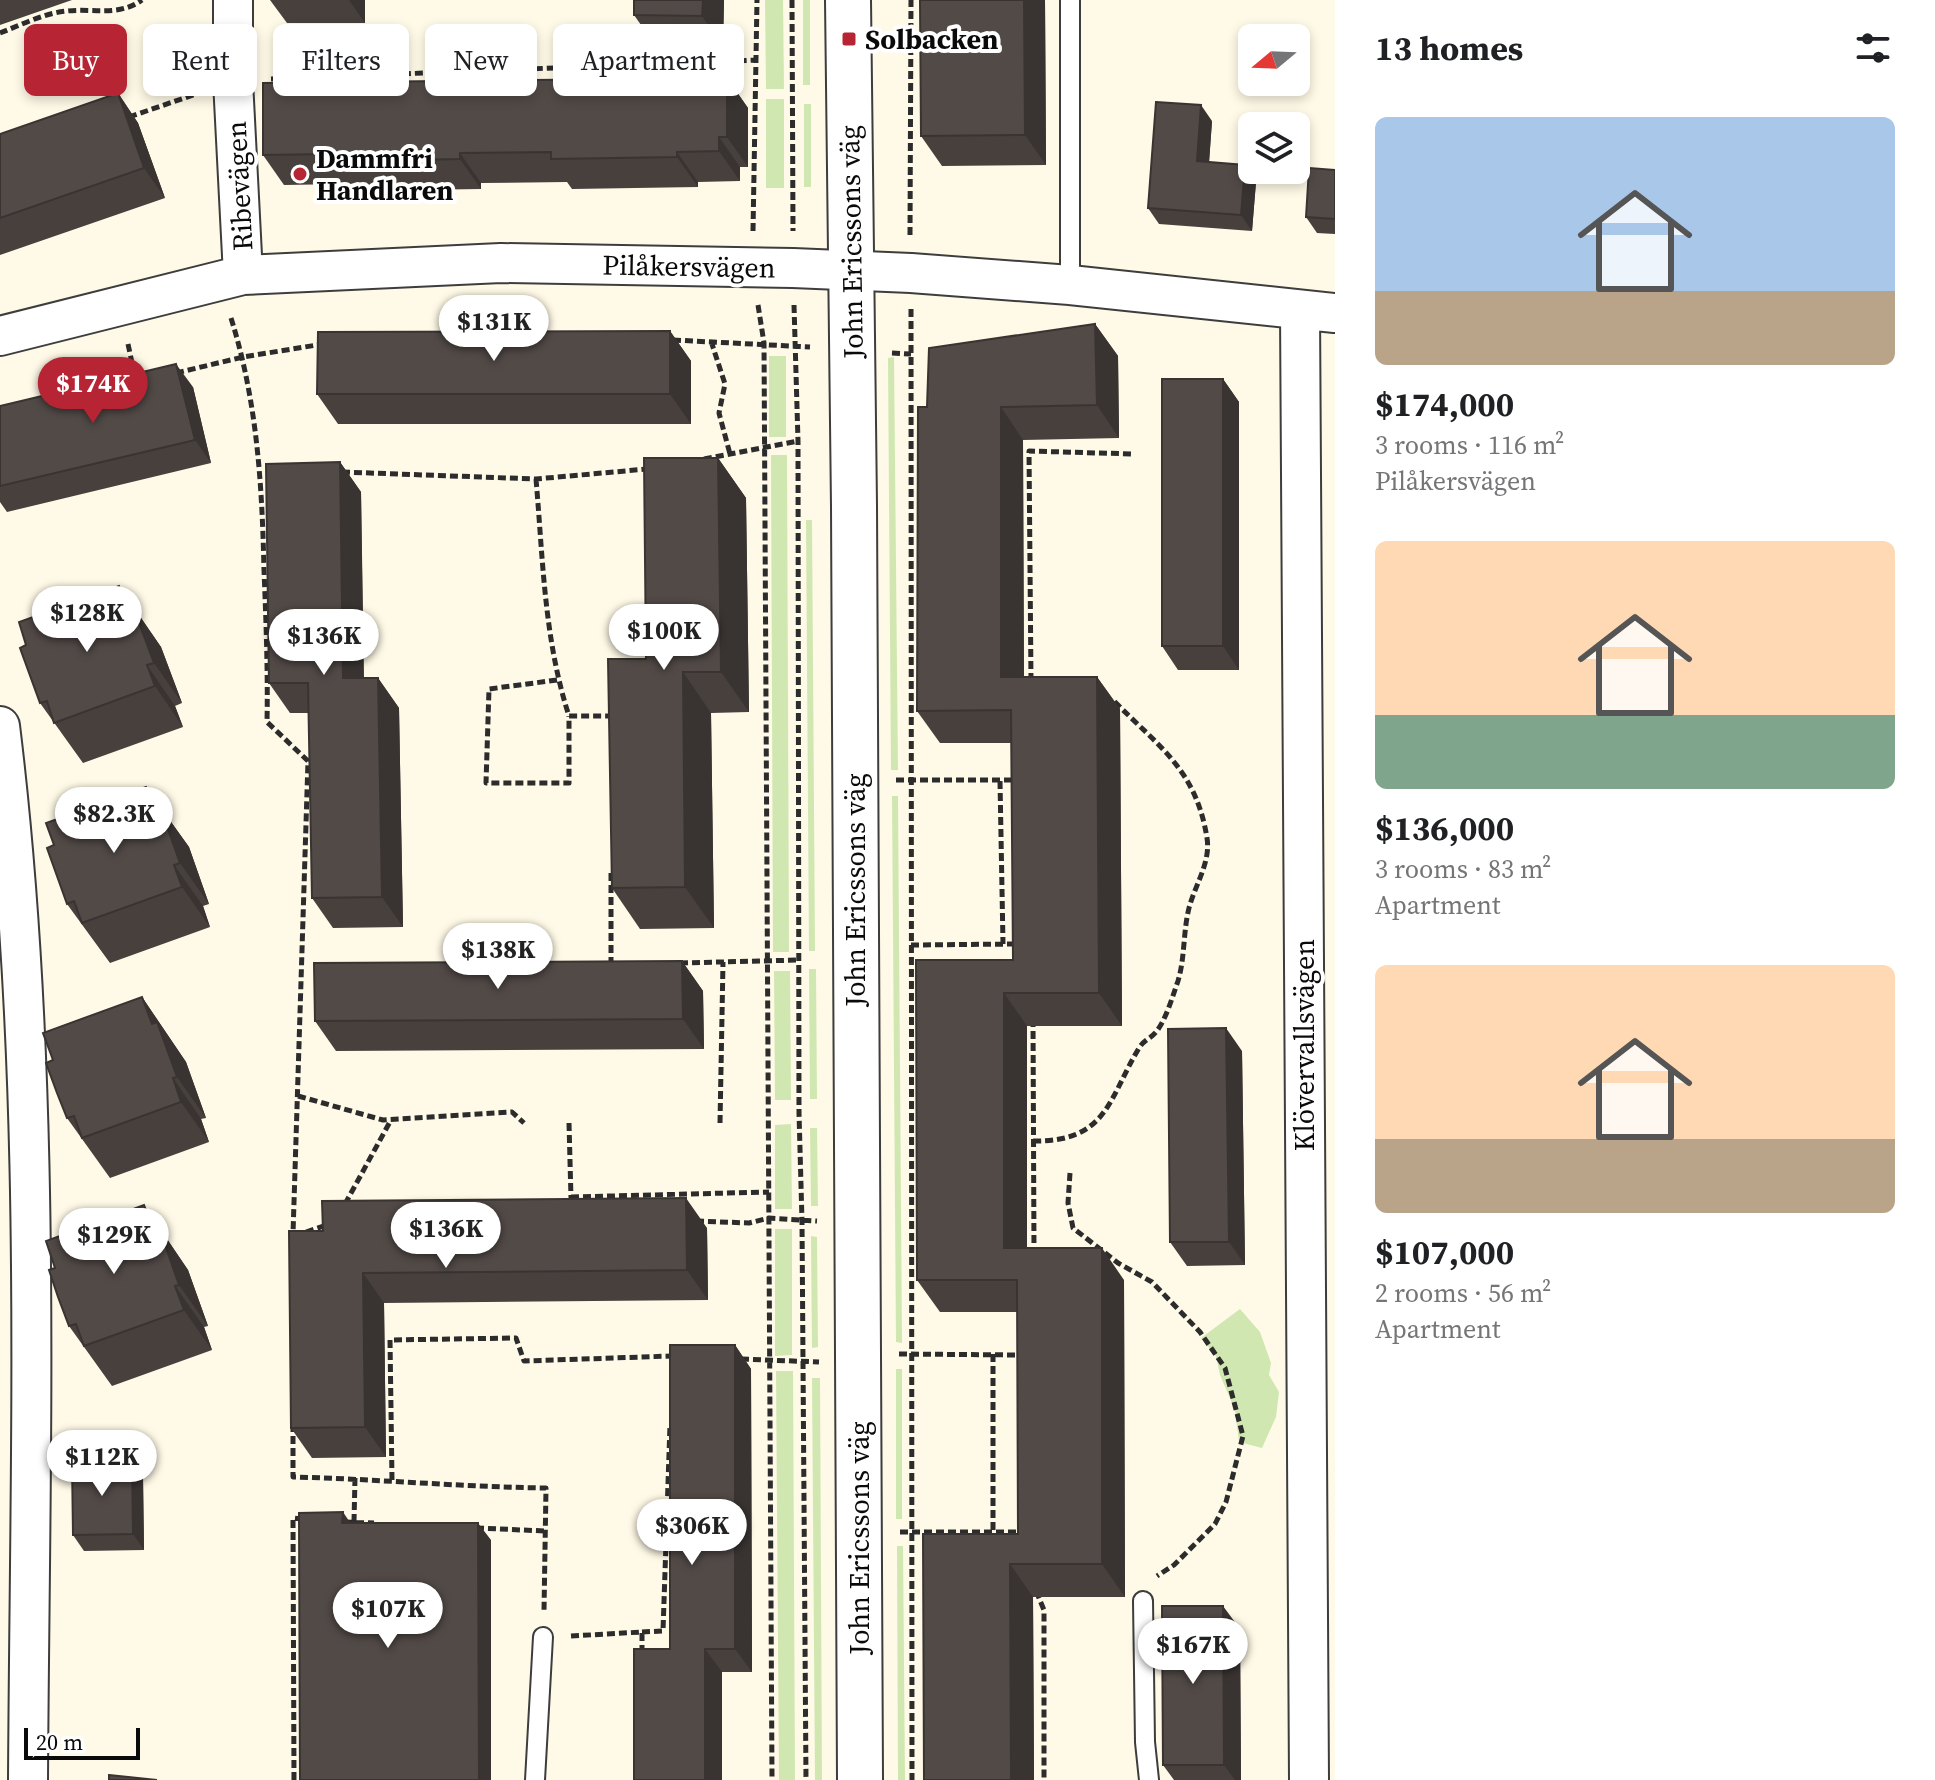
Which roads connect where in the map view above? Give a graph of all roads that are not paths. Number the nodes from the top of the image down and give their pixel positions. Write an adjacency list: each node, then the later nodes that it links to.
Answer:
1 (233, 0): 5 (street, Ribevägen)
2 (848, 0): 4 (street, John Ericssons väg)
3 (1070, 0): 6 (lane)
4 (851, 271): 5 (street, Pilåkersvägen); 6 (street, Pilåkersvägen); 15 (street, John Ericssons väg)
5 (231, 279): 8 (street, Pilåkersvägen)
6 (1070, 285): 7 (street, Pilåkersvägen)
7 (1318, 311): 17 (street, Klövervallsvägen)
8 (0, 336)
9 (0, 726): 10 (street)
10 (15, 1240): 13 (street)
11 (1143, 1601): 16 (lane)
12 (543, 1637): 14 (lane)
13 (28, 1780)
14 (535, 1780)
15 (860, 1780)
16 (1149, 1780)
17 (1309, 1780)

